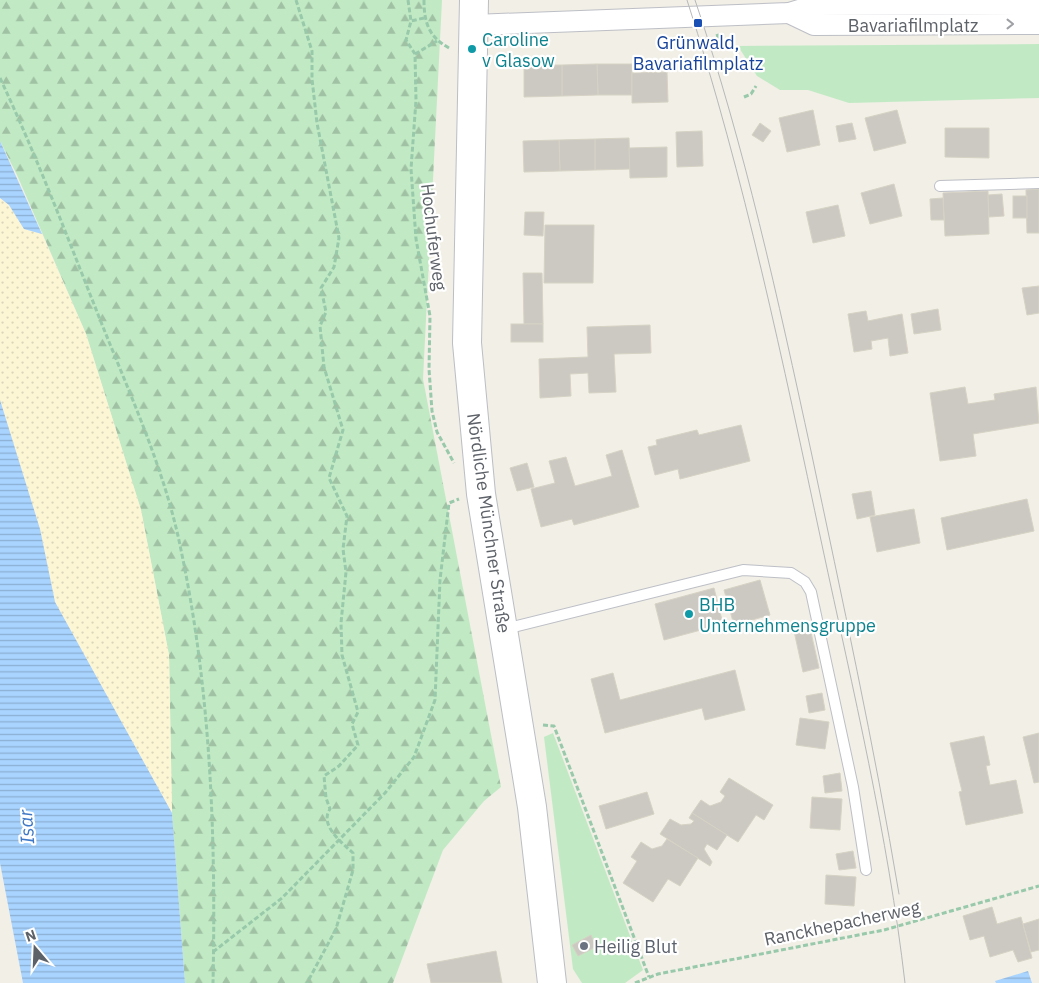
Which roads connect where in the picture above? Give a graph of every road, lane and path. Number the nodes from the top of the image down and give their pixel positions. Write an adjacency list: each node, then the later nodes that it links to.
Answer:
1 (296, 0): 21 (path)
2 (408, 0): 7 (path, Hochuferweg)
3 (424, 0): 6 (path)
4 (1039, 4): 5 (street, Bavariafilmplatz)
5 (789, 13): 8 (street, Bavariafilmplatz, one-way to 8); 9 (street, Bavariafilmplatz)
6 (424, 18): 7 (path); 10 (path)
7 (411, 21): 11 (path, Hochuferweg)
8 (1039, 24)
9 (468, 31): 10 (path); 19 (main road, Nördliche Münchner Straße)
10 (436, 41): 11 (path)
11 (415, 54): 17 (path, Hochuferweg)
12 (0, 78): 24 (path)
13 (756, 86): 14 (path)
14 (744, 97)
15 (1039, 183): 16 (lane)
16 (940, 186)
17 (456, 466)
18 (449, 503): 21 (path)
19 (504, 629): 22 (lane); 28 (main road, Nördliche Münchner Straße)
20 (540, 725): 25 (path)
21 (338, 840): 24 (path); 27 (path)
22 (866, 870)
23 (1039, 886): 25 (path, Ranckhepacherweg)
24 (213, 952): 26 (path)
25 (649, 977): 29 (path, Ranckhepacherweg)
26 (213, 983)
27 (308, 983)
28 (552, 983)
29 (635, 983)

